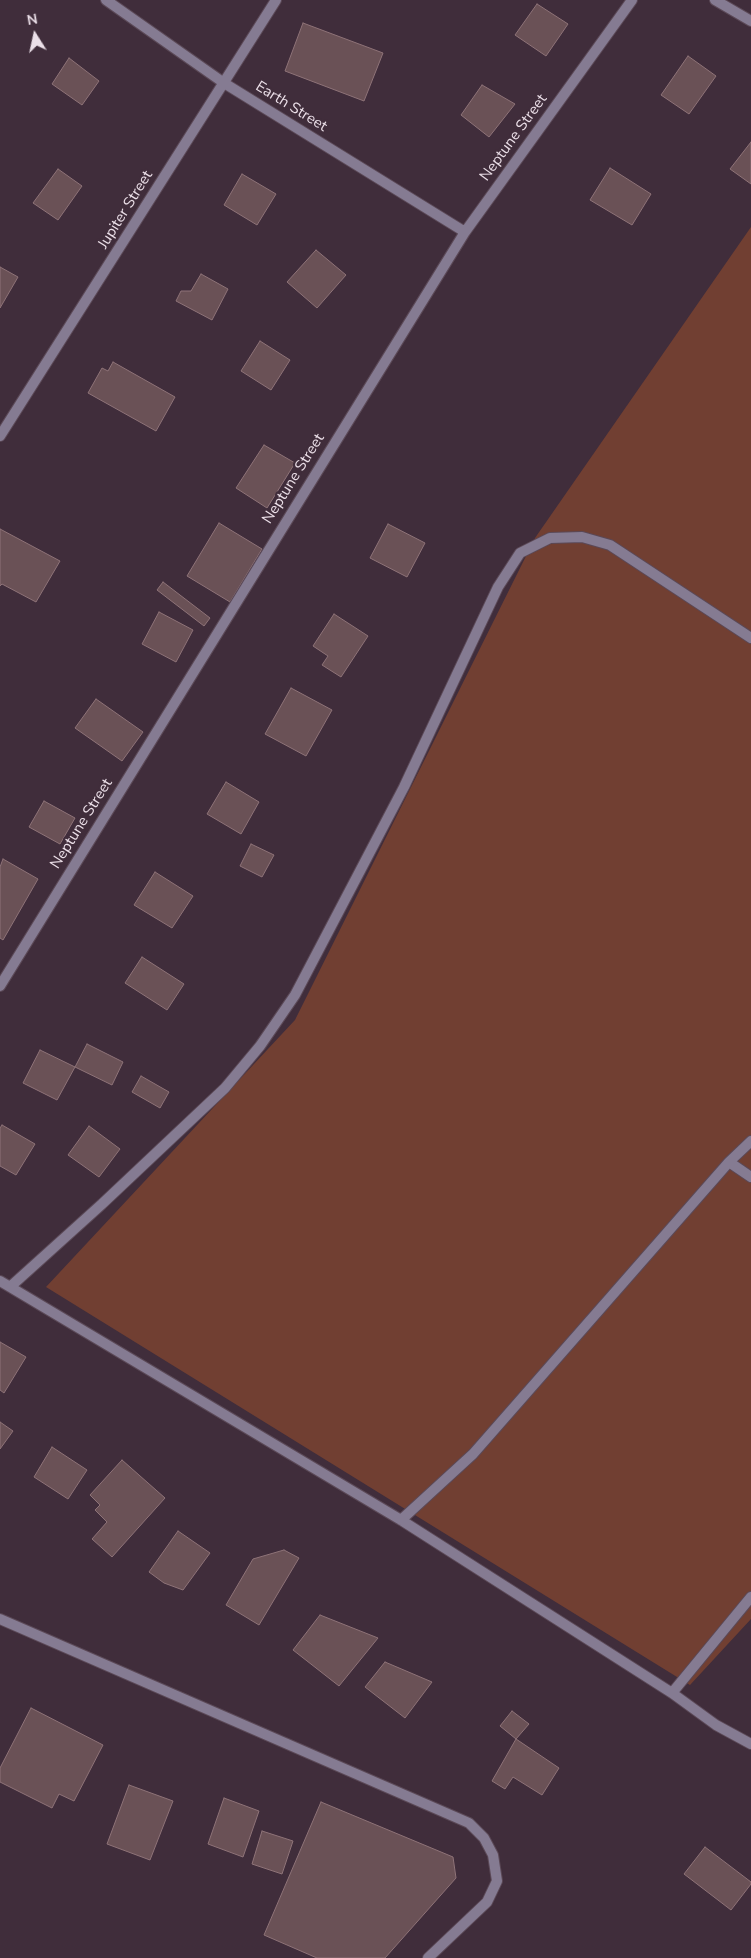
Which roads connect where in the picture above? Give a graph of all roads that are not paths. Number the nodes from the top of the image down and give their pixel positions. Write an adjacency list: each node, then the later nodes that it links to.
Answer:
1 (106, 0): 6 (street, Earth Street)
2 (276, 0): 6 (street, Jupiter Street)
3 (632, 0): 7 (street, Neptune Street)
4 (715, 0): 5 (street)
5 (751, 21)
6 (224, 83): 7 (street, Earth Street); 8 (street, Jupiter Street)
7 (465, 232): 10 (street, Neptune Street)
8 (0, 436)
9 (751, 638): 15 (street)
10 (0, 986)
11 (751, 1141): 12 (street)
12 (729, 1162): 13 (street); 16 (street)
13 (751, 1177)
14 (0, 1281): 15 (street)
15 (10, 1287): 16 (street)
16 (401, 1520): 19 (street)
17 (751, 1597): 19 (street)
18 (0, 1619): 21 (street)
19 (672, 1692): 20 (street)
20 (751, 1744)
21 (428, 1958)

